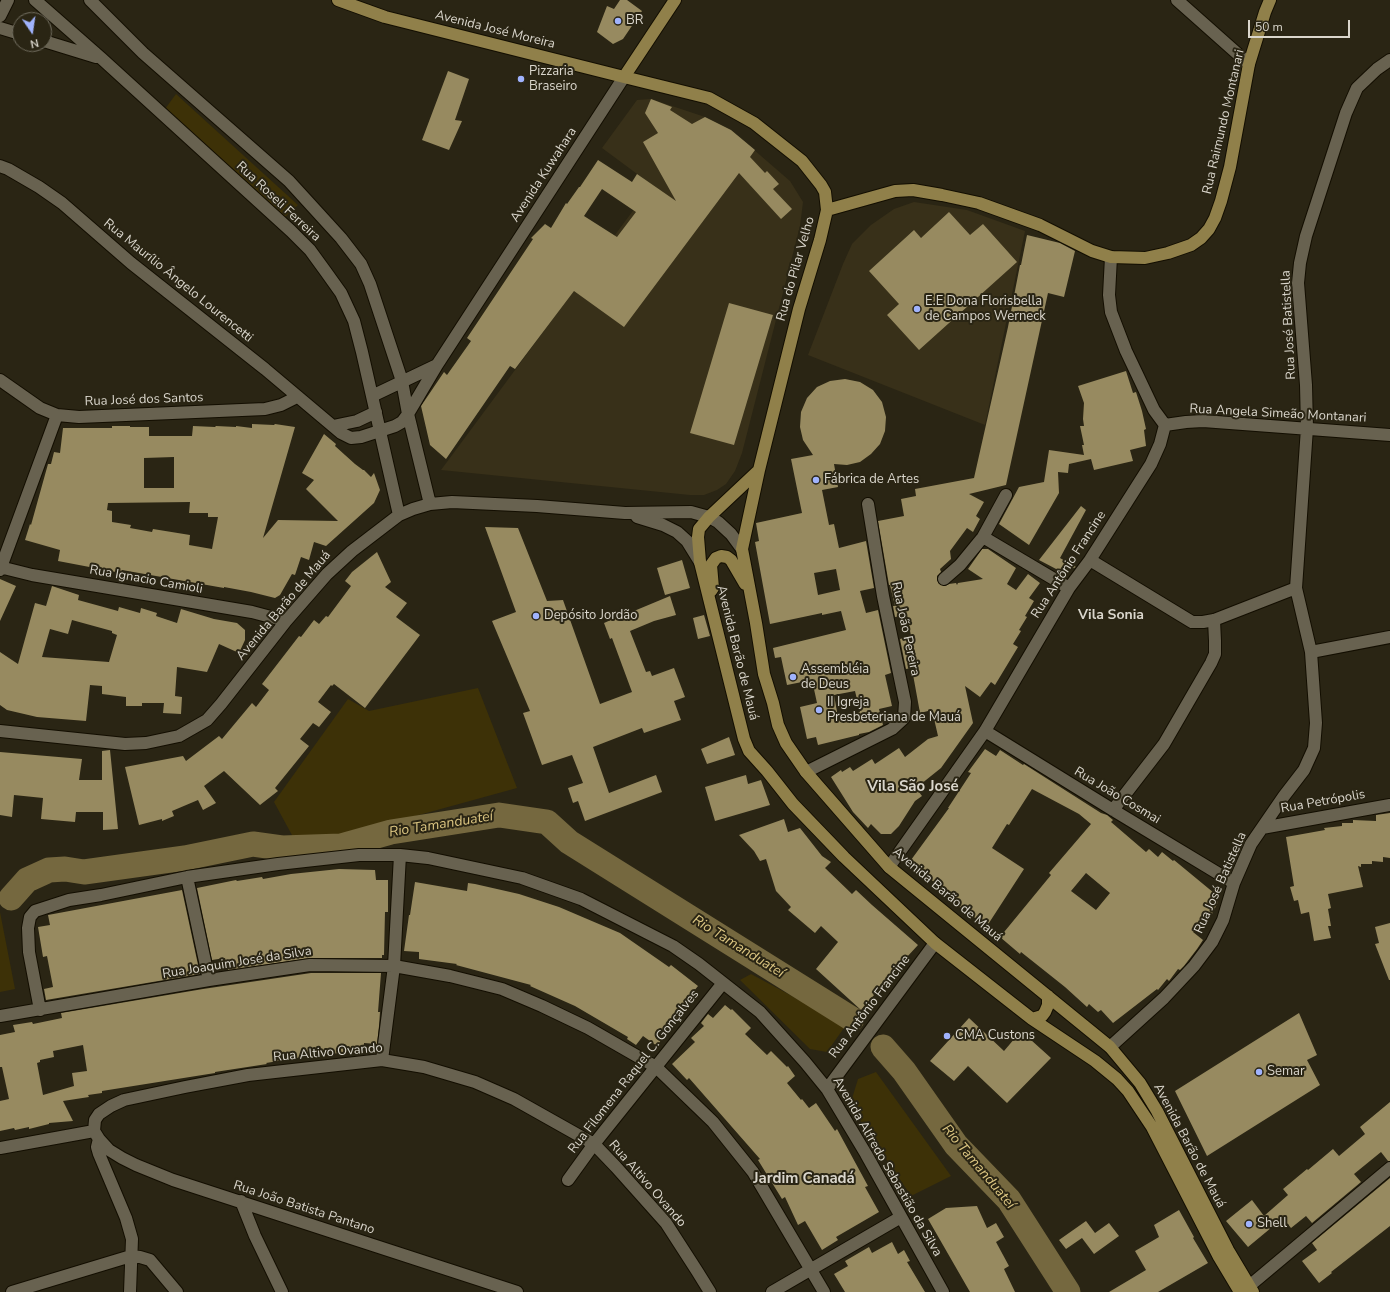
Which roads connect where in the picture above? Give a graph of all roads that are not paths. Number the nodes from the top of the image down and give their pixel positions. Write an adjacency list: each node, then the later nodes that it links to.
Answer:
1 (8, 0): 8 (street)
2 (35, 0): 12 (street, Rua Roseli Ferreira)
3 (90, 0): 21 (street, Rua Roseli Ferreira)
4 (338, 0): 15 (main road, Avenida José Moreira)
5 (675, 0): 15 (main road, Avenida Kuwahara)
6 (1177, 0): 14 (street)
7 (1270, 0): 14 (main road, Rua Raimundo Montanari)
8 (0, 16)
9 (0, 28): 10 (street)
10 (12, 32)
11 (52, 43): 12 (street)
12 (101, 58): 22 (street, Rua Roseli Ferreira)
13 (1390, 60): 29 (street, Rua José Batistella)
14 (1249, 64): 18 (main road, Rua Raimundo Montanari)
15 (624, 77): 17 (main road, Rua do Pilar Velho); 19 (street, Avenida Kuwahara)
16 (0, 166): 23 (street, Rua Maurílio Ângelo Lourencetti)
17 (827, 210): 18 (main road, Rua Raimundo Montanari); 32 (main road, Rua do Pilar Velho)
18 (1111, 256): 27 (street)
19 (437, 365): 21 (street); 26 (street, Avenida Kuwahara)
20 (0, 380): 25 (street, Rua José dos Santos)
21 (402, 381): 22 (street); 26 (street, Rua Roseli Ferreira)
22 (372, 396): 24 (street, Rua Roseli Ferreira)
23 (297, 397): 25 (street, Rua José dos Santos); 28 (street, Rua Maurílio Ângelo Lourencetti)
24 (376, 412): 28 (street); 30 (street, Rua Roseli Ferreira)
25 (57, 414): 43 (street)
26 (408, 414): 30 (street, Avenida Kuwahara); 34 (street, Rua Roseli Ferreira)
27 (1165, 425): 29 (street, Rua Angela Simeão Montanari); 41 (street, Rua Antônio Francine)
28 (333, 426): 30 (street, Rua Maurílio Ângelo Lourencetti)
29 (1307, 428): 31 (street, Rua Angela Simeão Montanari); 46 (street, Rua José Batistella)
30 (380, 431): 37 (street, Rua Roseli Ferreira)
31 (1390, 435)
32 (759, 470): 38 (main road); 40 (main road, Rua do Pilar Velho)
33 (1006, 495): 39 (street)
34 (430, 504): 36 (street, Avenida Barão de Mauá); 37 (street, Avenida Barão de Mauá)
35 (868, 504): 55 (street, Rua João Pereira)
36 (625, 513): 38 (street, Avenida Barão de Mauá); 42 (street, Avenida Barão de Mauá)
37 (399, 515): 50 (street, Avenida Barão de Mauá)
38 (709, 517): 40 (street, Avenida Barão de Mauá); 42 (main road)
39 (983, 537): 44 (street); 45 (street)
40 (742, 549): 47 (main road, Avenida Barão de Mauá)
41 (1090, 560): 45 (street, Rua Antônio Francine); 49 (street)
42 (700, 562): 48 (main road, Avenida Barão de Mauá)
43 (0, 568): 50 (street, Rua Ignacio Camioli)
44 (944, 579)
45 (1069, 588): 54 (street, Rua Antônio Francine)
46 (1296, 588): 49 (street); 52 (street, Rua José Batistella)
47 (750, 592): 48 (main road); 55 (main road, Avenida Barão de Mauá)
48 (708, 596): 63 (main road, Avenida Barão de Mauá)
49 (1214, 620): 57 (street)
50 (286, 621): 53 (street, Avenida Barão de Mauá)
51 (1390, 637): 52 (street)
52 (1311, 652): 58 (street, Rua José Batistella)
53 (0, 731)
54 (985, 731): 57 (street, Rua João Cosmai); 60 (street, Rua Antônio Francine)
55 (806, 772): 60 (main road, Avenida Barão de Mauá)
56 (1390, 805): 58 (street, Rua Petrópolis)
57 (1113, 810): 62 (street, Rua João Cosmai)
58 (1262, 828): 62 (street, Rua José Batistella)
59 (400, 855): 61 (street, Avenida Alfredo Sebastião da Silva); 64 (street); 66 (street, Avenida Alfredo Sebastião da Silva)
60 (889, 867): 67 (main road, Avenida Barão de Mauá)
61 (188, 877): 65 (street); 68 (street, Avenida Alfredo Sebastião da Silva)
62 (1234, 883): 71 (street, Rua José Batistella)
63 (935, 943): 70 (main road, Avenida Barão de Mauá); 74 (street, Rua Antônio Francine)
64 (394, 966): 65 (street, Rua Joaquim José da Silva); 72 (street); 73 (street, Rua Joaquim José da Silva)
65 (209, 980): 68 (street, Rua Joaquim José da Silva)
66 (723, 983): 73 (street, Rua Filomena Raquel C. Gonçalves); 74 (street, Avenida Alfredo Sebastião da Silva)
67 (1048, 996): 70 (main road); 71 (main road, Avenida Barão de Mauá)
68 (40, 1010): 69 (street, Rua Joaquim José da Silva)
69 (0, 1016)
70 (1032, 1019): 85 (main road, Avenida Barão de Mauá)
71 (1110, 1047): 85 (main road, Avenida Barão de Mauá)
72 (382, 1060): 75 (street, Rua Altivo Ovando); 76 (street, Rua Altivo Ovando)
73 (656, 1067): 76 (street, Rua Filomena Raquel C. Gonçalves); 83 (street, Rua Joaquim José da Silva)
74 (827, 1089): 81 (street, Avenida Alfredo Sebastião da Silva)
75 (97, 1135): 77 (street); 80 (street, Rua João Batista Pantano); 82 (street)
76 (594, 1144): 79 (street, Rua Filomena Raquel C. Gonçalves); 91 (street, Rua Altivo Ovando)
77 (0, 1148)
78 (1390, 1168): 85 (street)
79 (568, 1180)
80 (241, 1202): 84 (street, Rua João Batista Pantano); 89 (street)
81 (901, 1217): 83 (street); 94 (street, Avenida Alfredo Sebastião da Silva)
82 (131, 1256): 86 (street); 87 (street); 88 (street)
83 (812, 1269): 92 (street); 93 (street, Rua Joaquim José da Silva)
84 (494, 1288): 90 (street, Rua João Batista Pantano)
85 (1246, 1291)
86 (12, 1292)
87 (130, 1292)
88 (177, 1292)
89 (282, 1292)
90 (517, 1292)
91 (710, 1292)
92 (772, 1292)
93 (824, 1292)
94 (943, 1292)

